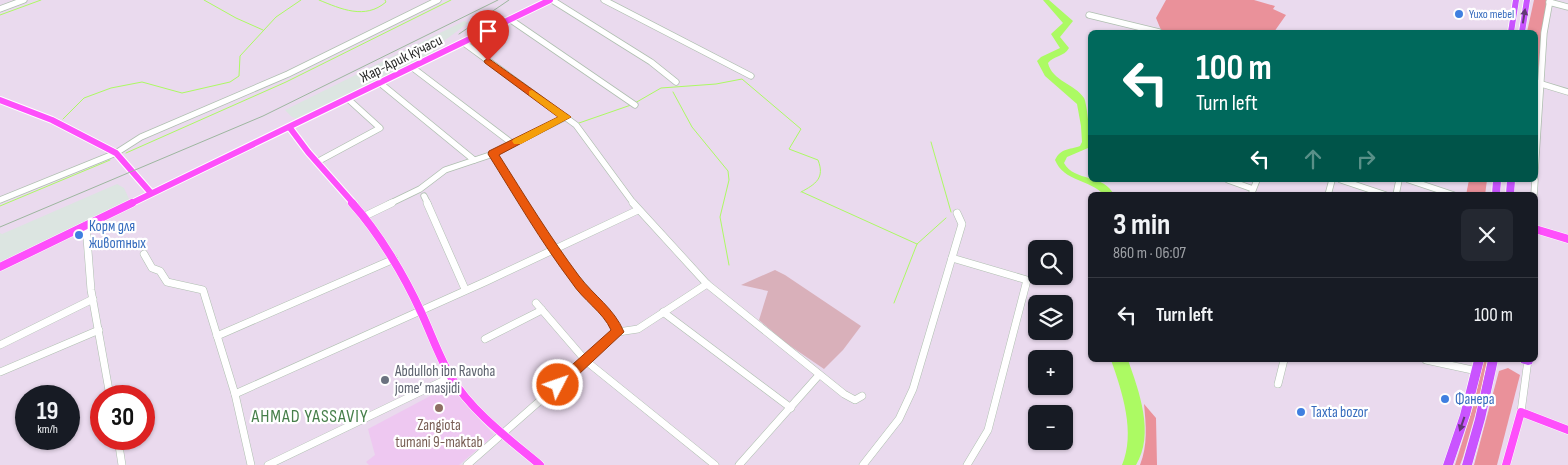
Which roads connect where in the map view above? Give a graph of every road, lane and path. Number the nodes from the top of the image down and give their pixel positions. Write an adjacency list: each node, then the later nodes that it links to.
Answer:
1 (24, 0): 9 (street)
2 (438, 0): 29 (street)
3 (551, 0): 11 (main road, Жар-Арик кўчаси); 19 (street)
4 (604, 0): 17 (street)
5 (1516, 0): 13 (highway)
6 (1527, 0): 14 (highway, one-way to 6)
7 (1550, 1): 8 (street); 18 (street)
8 (1568, 7)
9 (0, 9)
10 (1089, 15): 12 (street)
11 (511, 20): 15 (main road, Жар-Арик кўчаси); 25 (street)
12 (1151, 30)
13 (1510, 30)
14 (1522, 30)
15 (464, 43): 16 (main road, Жар-Арик кўчаси); 26 (street)
16 (413, 68): 21 (main road, Жар-Арик кўчаси); 28 (street)
17 (751, 76)
18 (1538, 76)
19 (676, 82)
20 (1538, 83): 22 (street)
21 (380, 84): 23 (main road, Жар-Арик кўчаси); 31 (street)
22 (1568, 92)
23 (348, 99): 27 (main road, Жар-Арик кўчаси); 32 (street)
24 (0, 100): 29 (main road)
25 (635, 105)
26 (566, 117): 28 (street); 42 (street)
27 (290, 128): 32 (main road); 39 (main road, Жар-Арик кўчаси)
28 (513, 144): 30 (street)
29 (116, 153): 39 (main road); 41 (street)
30 (493, 154): 31 (street); 48 (street)
31 (474, 160): 44 (street)
32 (317, 162): 44 (main road)
33 (1232, 182): 36 (street)
34 (1346, 182): 37 (street)
35 (1415, 182): 38 (street)
36 (1252, 192)
37 (1377, 192)
38 (1445, 192)
39 (151, 193): 45 (main road, Жар-Арик кўчаси)
40 (424, 196): 54 (street)
41 (0, 200)
42 (638, 210): 48 (street); 53 (street)
43 (957, 213): 50 (street)
44 (365, 216): 51 (main road)
45 (86, 225): 52 (main road, Жар-Арик кўчаси); 55 (street)
46 (1538, 230): 47 (main road)
47 (1568, 239)
48 (554, 251): 54 (street); 61 (street)
49 (144, 254): 62 (street)
50 (952, 258): 91 (street); 92 (street)
51 (394, 260): 57 (main road); 62 (street)
52 (0, 267)
53 (706, 284): 59 (street); 72 (street)
54 (465, 289): 57 (street)
55 (93, 298): 60 (street); 64 (street)
56 (536, 303): 58 (street)
57 (420, 309): 73 (main road); 76 (street)
58 (542, 310): 63 (street); 65 (street)
59 (663, 312): 61 (street); 78 (street)
60 (98, 330): 71 (street); 75 (street)
61 (618, 332): 65 (street)
62 (217, 336): 76 (street)
63 (485, 338)
64 (0, 345)
65 (586, 361): 81 (street); 89 (street)
66 (1284, 362): 74 (street)
67 (1443, 362): 70 (street)
68 (1493, 362): 94 (highway)
69 (1527, 362): 79 (street)
70 (1478, 366): 93 (highway, one-way to 93)
71 (0, 372)
72 (819, 375): 77 (street); 78 (street)
73 (451, 377): 81 (main road); 86 (street)
74 (1278, 384)
75 (108, 385)
76 (235, 394): 85 (street)
77 (862, 396)
78 (791, 408): 90 (street)
79 (1520, 414): 80 (main road); 82 (main road); 95 (main road)
80 (1568, 430)
81 (503, 434): 87 (street); 88 (main road)
82 (1568, 436)
83 (120, 450): 84 (street)
84 (122, 465)
85 (251, 465)
86 (268, 465)
87 (467, 465)
88 (540, 465)
89 (715, 465)
90 (740, 465)
91 (863, 465)
92 (967, 465)
93 (1448, 465)
94 (1467, 465)
95 (1506, 465)

